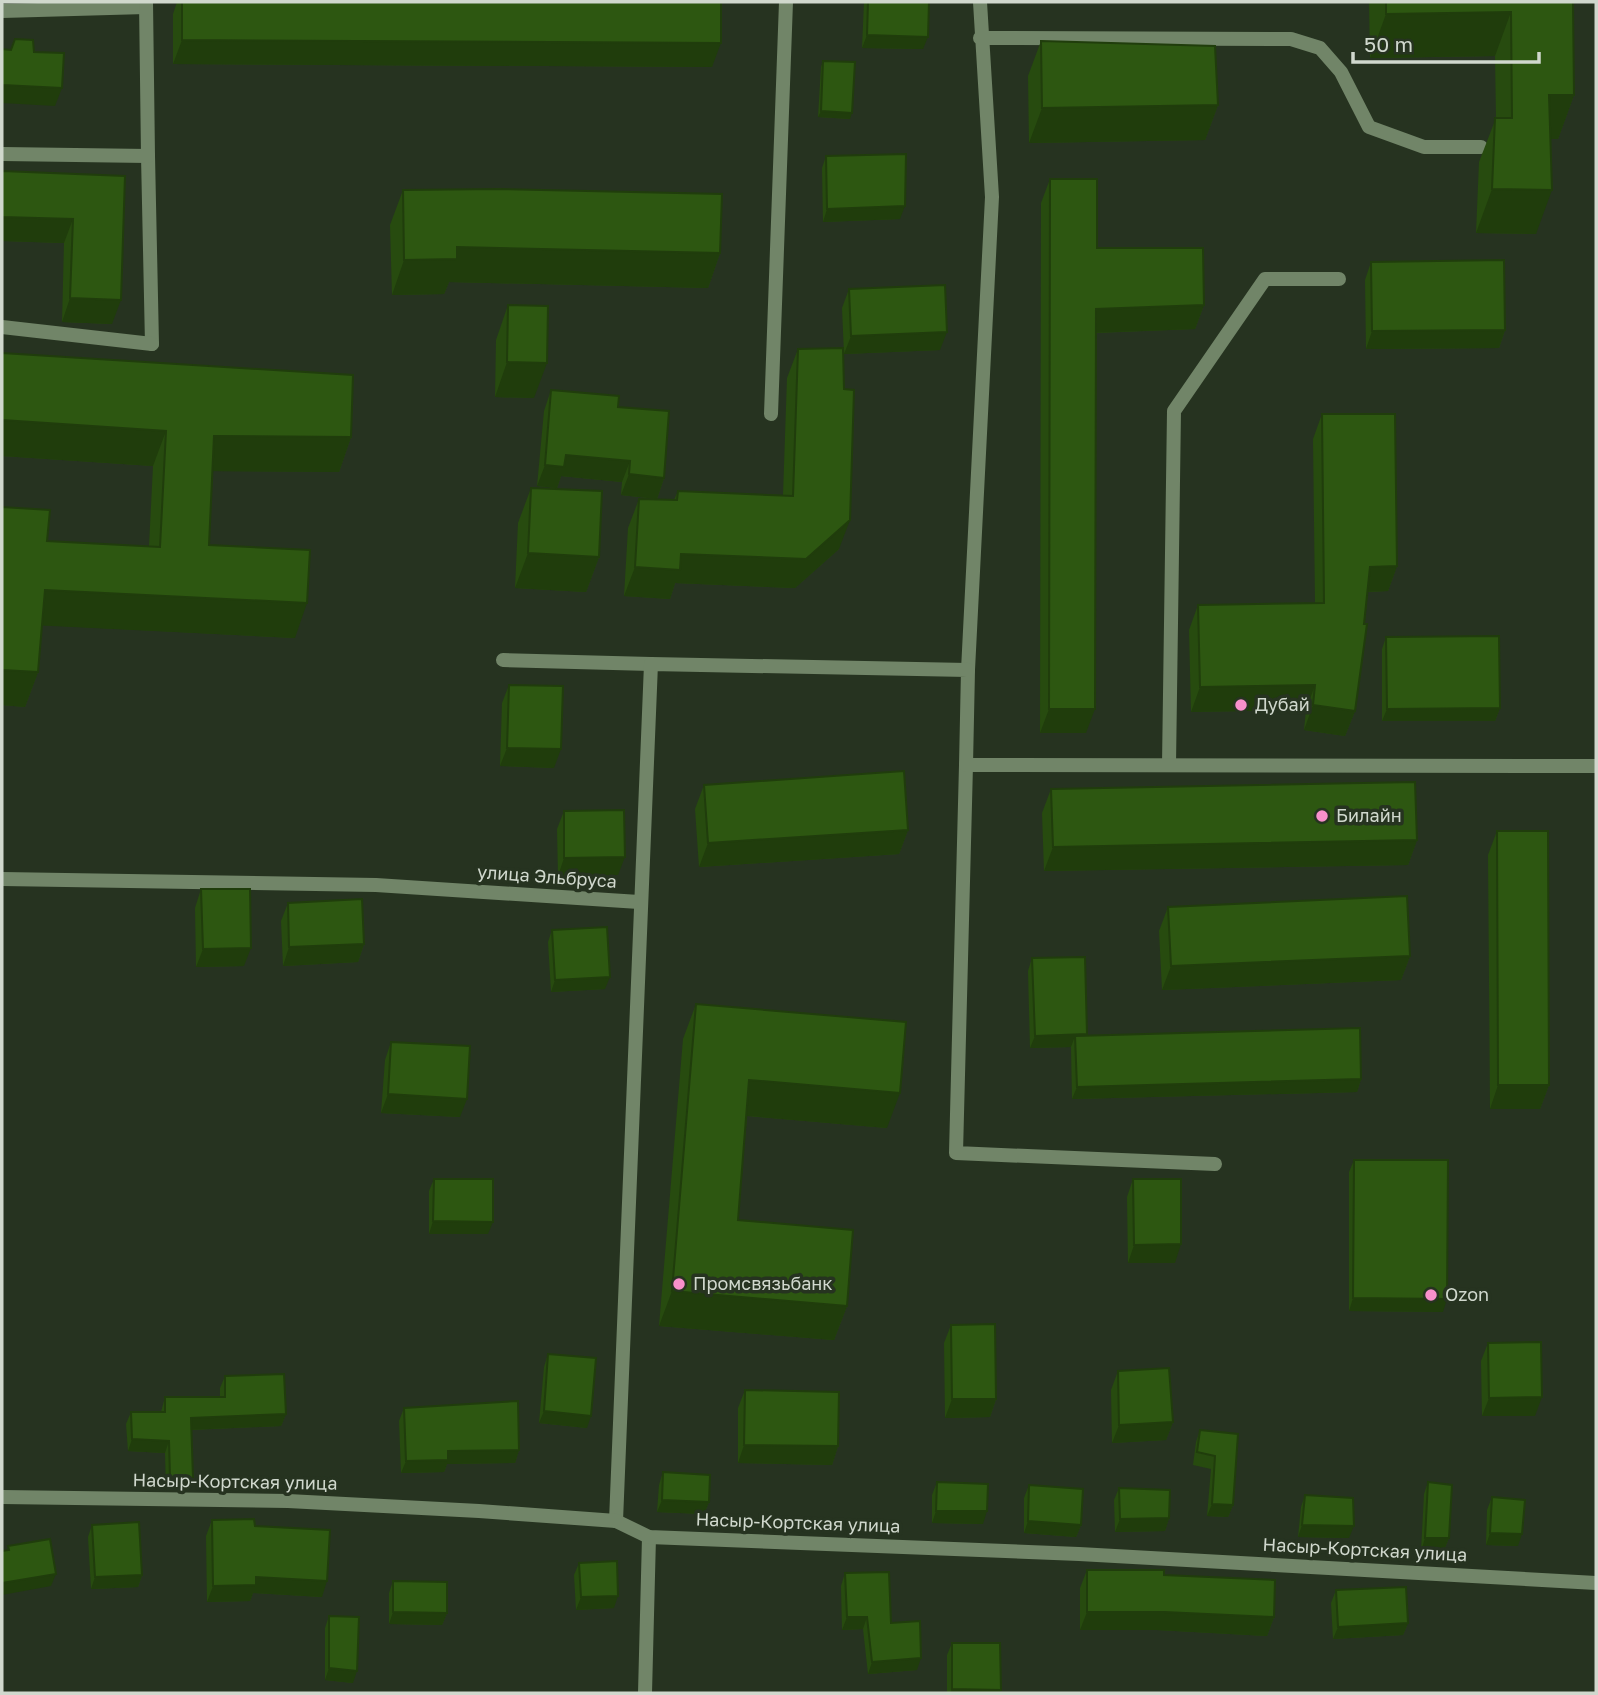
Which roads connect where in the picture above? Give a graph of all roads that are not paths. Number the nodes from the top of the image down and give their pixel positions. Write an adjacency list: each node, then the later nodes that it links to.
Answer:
1 (786, 2): 11 (street)
2 (980, 2): 5 (street)
3 (146, 4): 4 (street); 8 (street)
4 (2, 12)
5 (980, 38): 6 (street); 14 (street)
6 (1481, 146)
7 (2, 154): 8 (street)
8 (148, 156): 10 (street)
9 (1339, 279): 16 (street)
10 (2, 327)
11 (772, 414)
12 (503, 660): 13 (street)
13 (651, 664): 14 (street); 19 (street)
14 (968, 670): 15 (street)
15 (966, 765): 16 (street); 20 (street)
16 (1169, 765): 17 (street)
17 (1596, 766)
18 (2, 879): 19 (street, улица Эльбруса)
19 (639, 902): 22 (street, улица Эльбруса)
20 (1215, 1164)
21 (2, 1497): 22 (street, Насыр-Кортская улица)
22 (616, 1521): 23 (street, Насыр-Кортская улица)
23 (649, 1537): 24 (street, Насыр-Кортская улица); 25 (street)
24 (1596, 1583)
25 (645, 1693)

